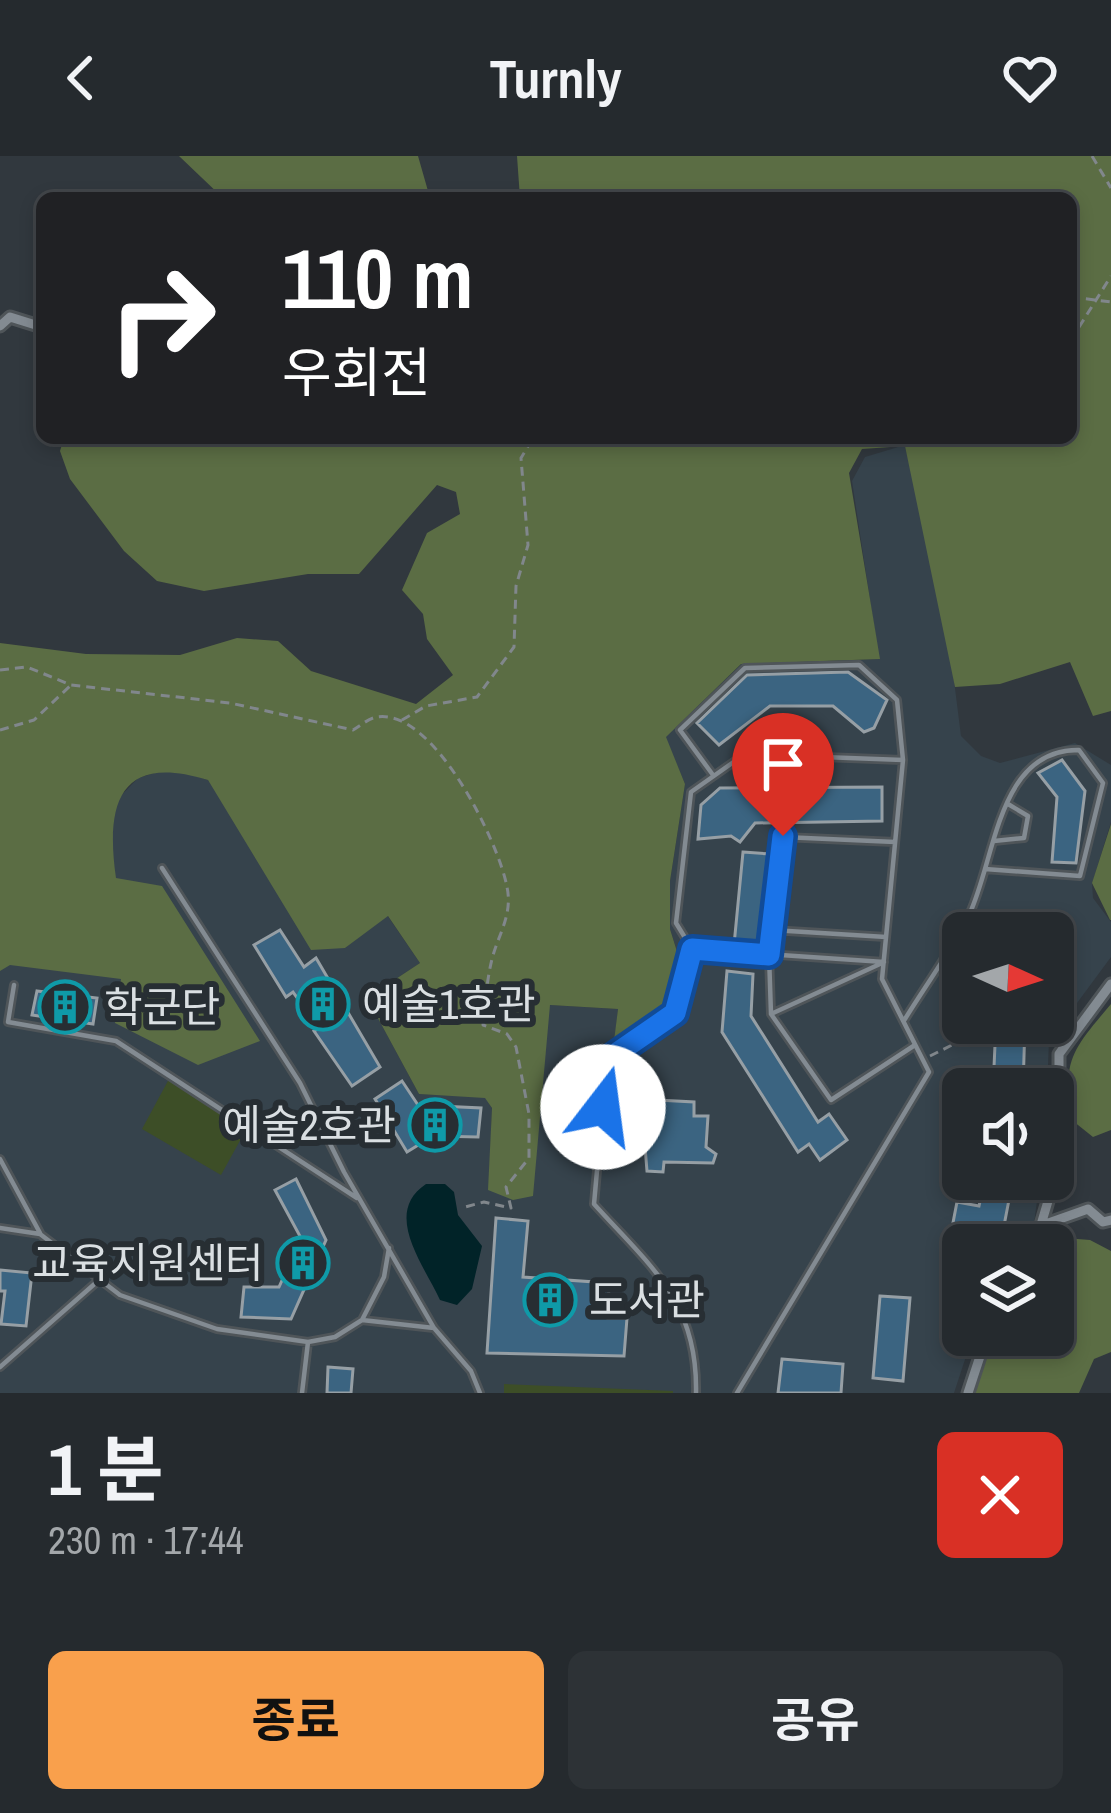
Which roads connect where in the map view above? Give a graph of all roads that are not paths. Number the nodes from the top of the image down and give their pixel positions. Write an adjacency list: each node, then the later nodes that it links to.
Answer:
1 (36, 325): 2 (street)
2 (0, 326)
3 (903, 760): 4 (lane); 4 (lane); 7 (lane)
4 (714, 776): 12 (lane)
5 (1006, 803): 6 (lane); 6 (lane); 9 (lane)
6 (994, 841): 9 (lane)
7 (895, 842): 10 (lane); 11 (lane)
8 (162, 868): 20 (lane)
9 (985, 868): 18 (lane)
10 (772, 930): 11 (lane); 13 (lane)
11 (886, 938): 14 (lane)
12 (692, 949): 13 (lane); 38 (lane)
13 (769, 955): 14 (lane); 17 (lane)
14 (884, 962): 17 (lane); 18 (lane)
15 (1111, 984): 25 (street)
16 (14, 985): 21 (lane)
17 (771, 1014): 19 (lane)
18 (904, 1022): 19 (lane)
19 (915, 1045): 39 (lane)
20 (318, 1120): 21 (lane); 23 (lane)
21 (266, 1139): 23 (lane)
22 (0, 1159): 28 (lane)
23 (362, 1202): 29 (lane)
24 (1111, 1220): 26 (street)
25 (1041, 1224)
26 (1046, 1224)
27 (0, 1228): 28 (lane)
28 (40, 1234): 30 (lane)
29 (389, 1247): 31 (lane); 32 (lane)
30 (100, 1279): 33 (lane); 35 (lane)
31 (362, 1320): 32 (lane); 33 (lane)
32 (434, 1328): 37 (lane)
33 (308, 1342): 36 (lane)
34 (980, 1356): 40 (street)
35 (0, 1367)
36 (302, 1393)
37 (480, 1393)
38 (696, 1393)
39 (736, 1393)
40 (968, 1393)

